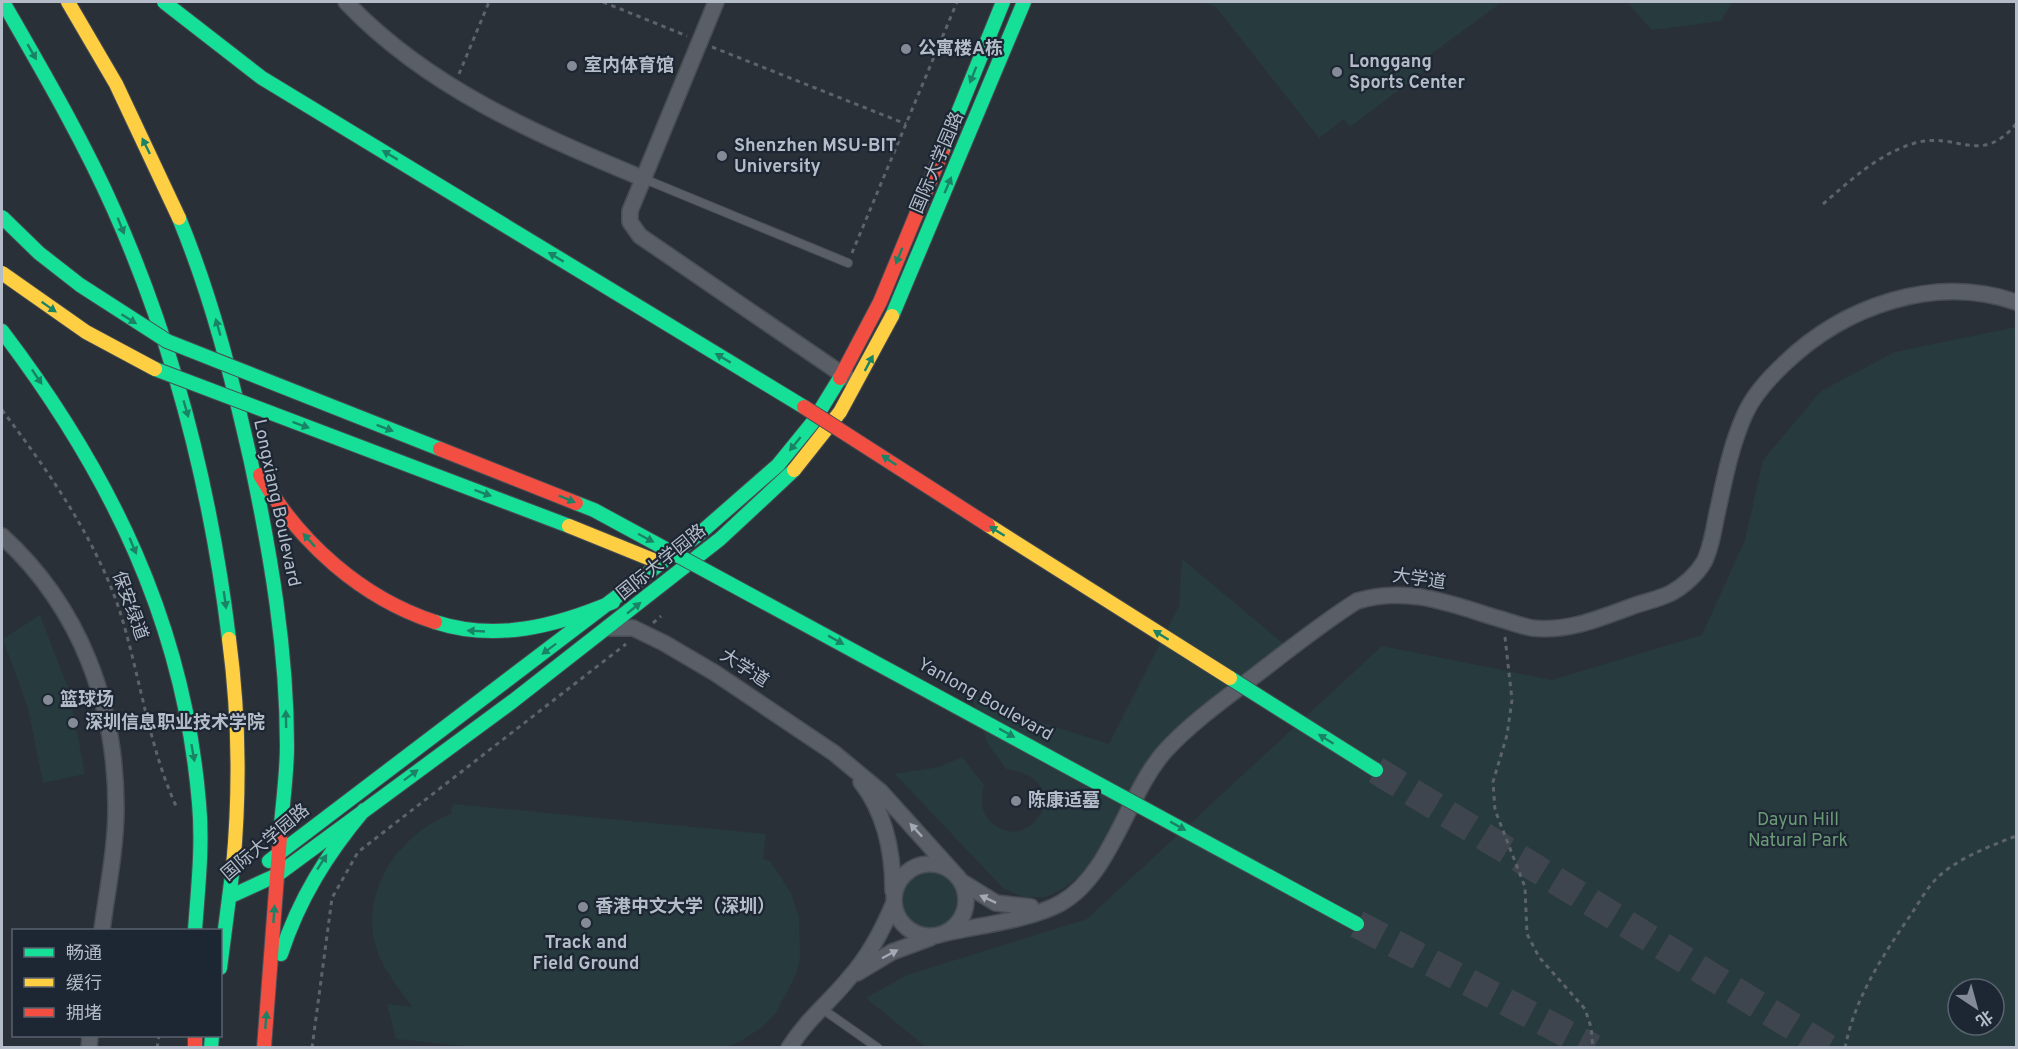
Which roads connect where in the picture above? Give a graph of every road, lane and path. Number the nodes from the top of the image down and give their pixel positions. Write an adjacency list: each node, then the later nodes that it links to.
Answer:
1 (3, 2): 41 (main road, one-way to 41)
2 (68, 2): 25 (main road, Longxiang Boulevard, one-way to 2)
3 (164, 2): 34 (main road, one-way to 3, bridge)
4 (346, 2): 12 (street)
5 (489, 2): 12 (path)
6 (603, 2): 11 (path)
7 (716, 2): 11 (street)
8 (957, 2): 13 (path)
9 (1003, 2): 22 (main road, 国际大学园路, one-way to 22)
10 (1024, 2): 23 (main road, 国际大学园路, one-way to 10)
11 (698, 45): 13 (path); 15 (street)
12 (453, 89): 15 (street)
13 (906, 124): 18 (path)
14 (2016, 124): 16 (path)
15 (642, 178): 18 (lane); 22 (street)
16 (1823, 204)
17 (2, 217): 29 (main road, Yanlong Boulevard, one-way to 29, bridge)
18 (848, 263)
19 (2, 273): 29 (main road, one-way to 29, bridge)
20 (2016, 302): 30 (street, 大学道)
21 (2, 331): 46 (main road, one-way to 46)
22 (842, 375): 23 (street); 27 (main road, 国际大学园路, one-way to 27)
23 (857, 384): 31 (main road, 国际大学园路, one-way to 23)
24 (2, 410): 36 (path, 保安绿道)
25 (246, 445): 27 (main road, one-way to 25); 38 (main road, Longxiang Boulevard, one-way to 25)
26 (2, 536): 45 (street)
27 (613, 602): 38 (main road, 国际大学园路, one-way to 38)
28 (661, 616): 32 (path)
29 (800, 620): 44 (main road, Yanlong Boulevard, one-way to 44, bridge)
30 (1503, 620): 43 (street, 大学道); 56 (path)
31 (609, 628): 32 (street, 大学道); 35 (main road, 国际大学园路, one-way to 31)
32 (642, 632): 33 (street, 大学道); 53 (path)
33 (848, 765): 40 (street, 大学道, one-way to 33); 42 (street, 大学道)
34 (1376, 770)
35 (364, 810): 39 (main road, 国际大学园路); 50 (main road, one-way to 35)
36 (178, 812)
37 (2016, 836): 57 (path)
38 (279, 851): 39 (main road, Longxiang Boulevard); 41 (main road, 国际大学园路)
39 (277, 874): 41 (main road, 国际大学园路); 50 (main road, Longxiang Boulevard, one-way to 39)
40 (958, 878): 42 (street, 大学道); 43 (street, 大学道, one-way to 40); 47 (street)
41 (229, 897): 48 (main road)
42 (893, 900): 47 (street, 大学道); 49 (street)
43 (1060, 903): 47 (street, 大学道)
44 (1357, 924)
45 (102, 929)
46 (195, 929)
47 (940, 935): 49 (street, one-way to 47)
48 (222, 952)
49 (850, 978): 51 (street)
50 (269, 993): 52 (main road, Longxiang Boulevard, one-way to 50)
51 (820, 1008): 54 (street); 55 (lane)
52 (264, 1047)
53 (312, 1047)
54 (789, 1047)
55 (878, 1047)
56 (1593, 1047)
57 (1845, 1047)

